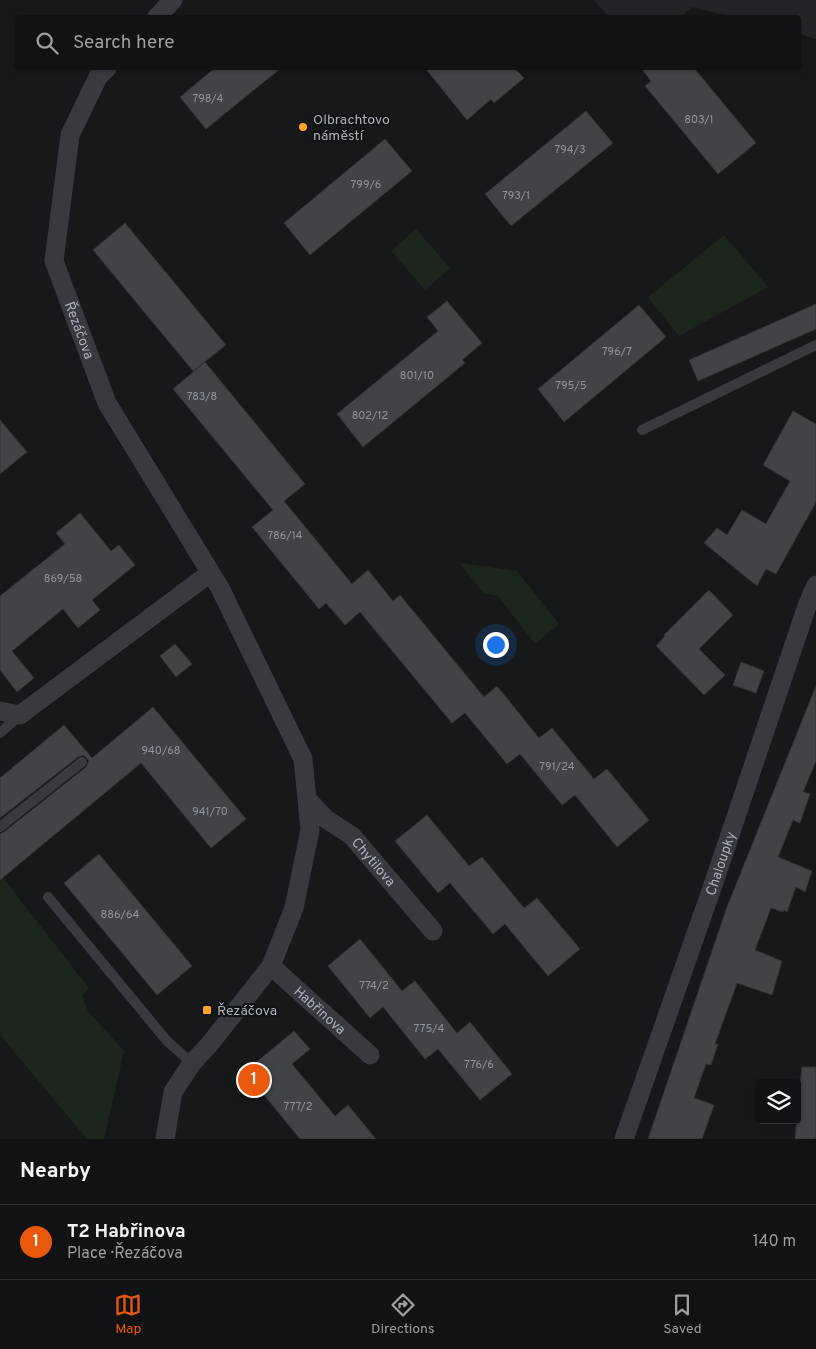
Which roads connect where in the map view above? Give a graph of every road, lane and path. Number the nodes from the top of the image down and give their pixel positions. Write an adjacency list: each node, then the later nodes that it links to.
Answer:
1 (173, 0): 2 (street)
2 (159, 15)
3 (105, 70): 6 (street, Řezáčova)
4 (816, 345): 5 (lane)
5 (642, 430)
6 (210, 573): 10 (street); 13 (street, Řezáčova)
7 (816, 585): 8 (street, Chaloupky)
8 (811, 607): 21 (street, Chaloupky)
9 (0, 711): 10 (street)
10 (20, 715): 11 (lane)
11 (0, 734)
12 (82, 762): 14 (lane)
13 (308, 800): 16 (street, Chytilova); 17 (street, Řezáčova)
14 (0, 827)
15 (48, 897): 19 (lane)
16 (433, 930)
17 (271, 966): 18 (street, Habřinova); 19 (street, Řezáčova)
18 (370, 1055)
19 (192, 1063): 20 (street, Řezáčova)
20 (165, 1139)
21 (624, 1139)

